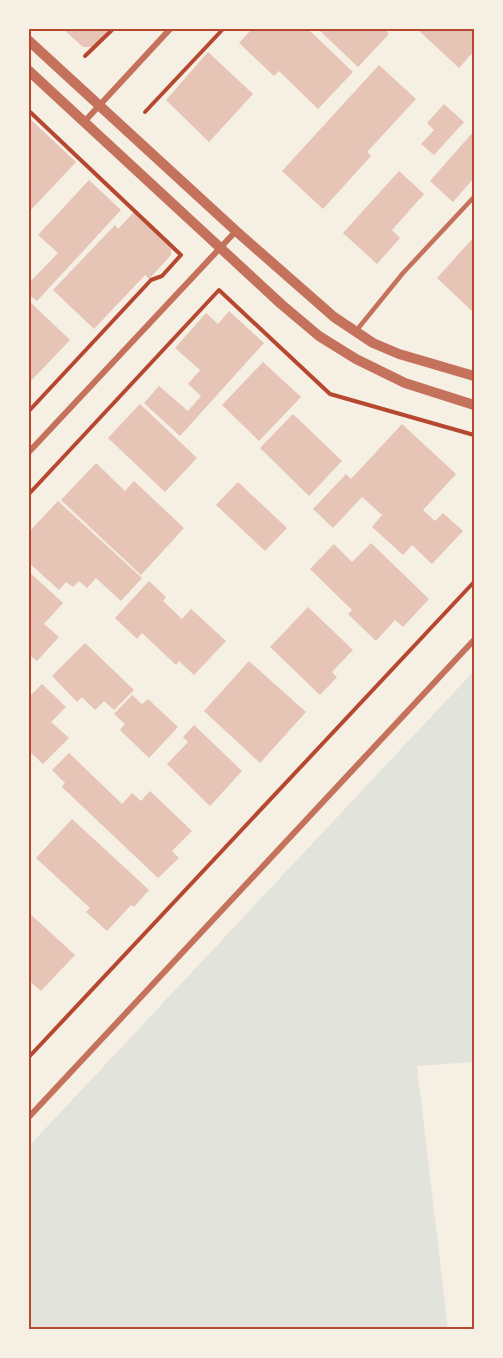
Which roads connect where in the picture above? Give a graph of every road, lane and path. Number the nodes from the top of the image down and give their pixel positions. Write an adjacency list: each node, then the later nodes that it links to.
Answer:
1 (114, 28): 5 (path)
2 (171, 28): 7 (street)
3 (224, 28): 9 (path)
4 (28, 40): 7 (street)
5 (85, 56)
6 (28, 70): 10 (street)
7 (100, 105): 10 (street); 12 (street)
8 (28, 110): 17 (path)
9 (145, 112)
10 (84, 122): 13 (street)
11 (474, 197): 14 (lane)
12 (236, 231): 13 (street); 14 (street)
13 (220, 248): 16 (street); 19 (street)
14 (356, 331): 15 (street)
15 (474, 376)
16 (474, 405)
17 (28, 411)
18 (474, 435): 20 (path)
19 (28, 453)
20 (28, 495)
21 (474, 582): 23 (path)
22 (474, 640): 24 (street)
23 (28, 1058)
24 (28, 1118)

